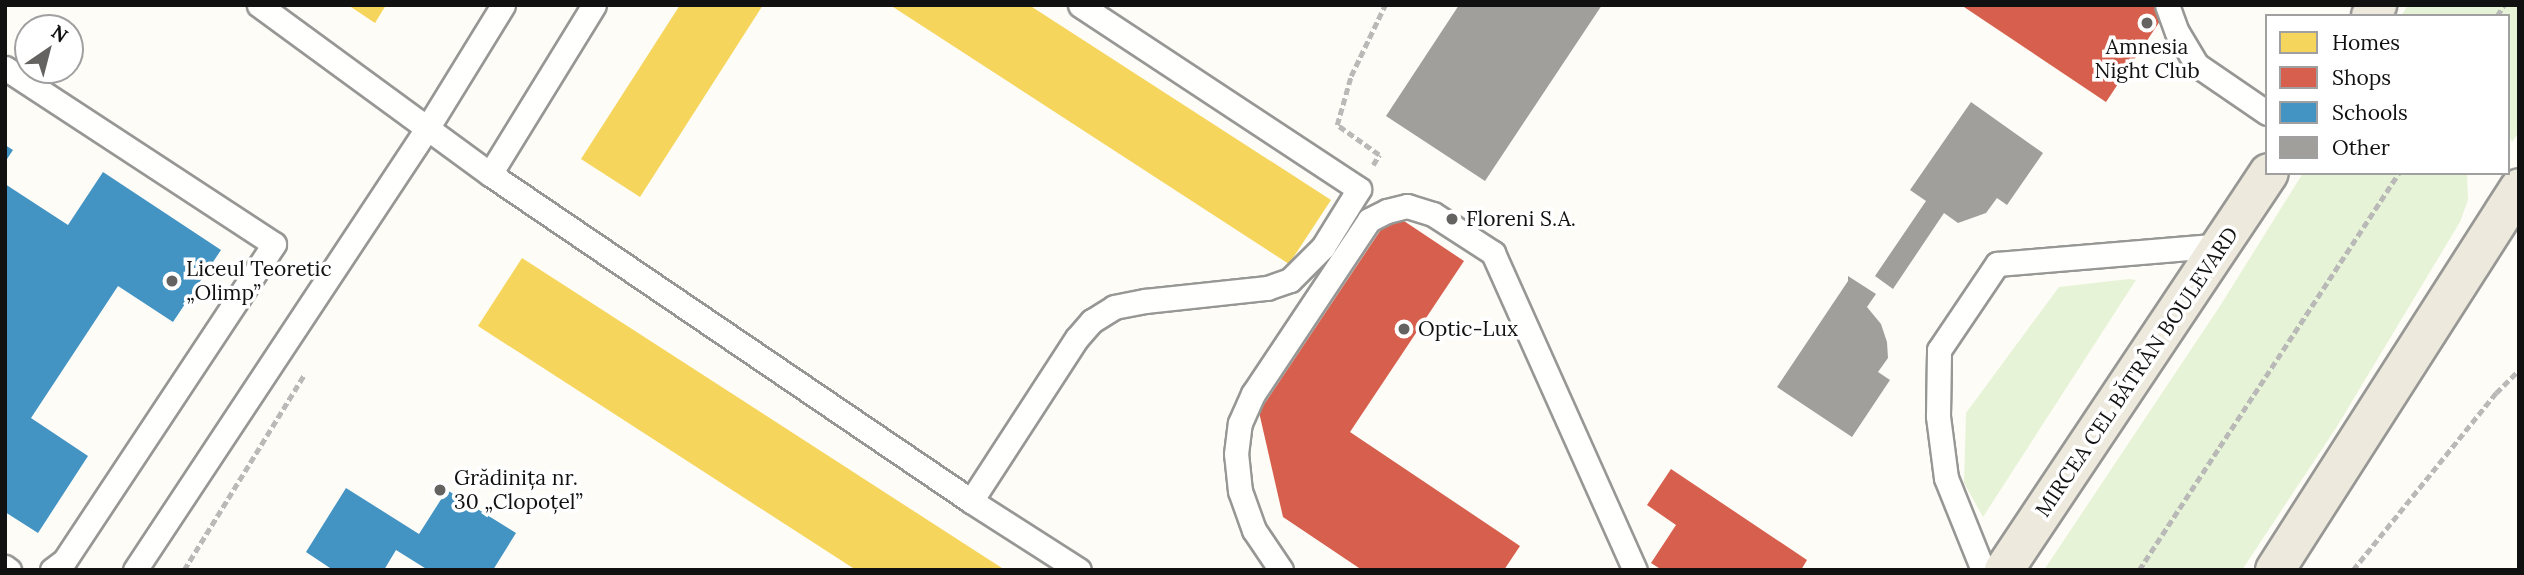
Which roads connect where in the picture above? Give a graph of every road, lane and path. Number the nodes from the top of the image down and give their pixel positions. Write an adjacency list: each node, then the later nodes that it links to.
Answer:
1 (259, 5): 9 (lane)
2 (503, 5): 9 (lane)
3 (594, 5): 10 (lane)
4 (1080, 5): 14 (lane)
5 (1385, 5): 14 (path)
6 (2166, 5): 8 (lane)
7 (5, 68): 19 (lane)
8 (2265, 112)
9 (428, 127): 10 (lane); 20 (lane)
10 (491, 174): 18 (lane)
11 (2268, 175): 16 (main road, MIRCEA CEL BĂTRÂN BOULEVARD)
12 (2398, 175): 26 (path)
13 (2497, 175): 15 (main road)
14 (1359, 189): 18 (lane)
15 (2510, 201): 27 (main road)
16 (2221, 246): 24 (lane); 25 (main road, MIRCEA CEL BĂTRÂN BOULEVARD)
17 (2519, 370): 28 (path)
18 (971, 501): 21 (lane)
19 (52, 570)
20 (135, 570)
21 (1079, 570)
22 (1280, 570): 23 (lane)
23 (1635, 570)
24 (1983, 570)
25 (2004, 570)
26 (2138, 570)
27 (2274, 570)
28 (2353, 570)

